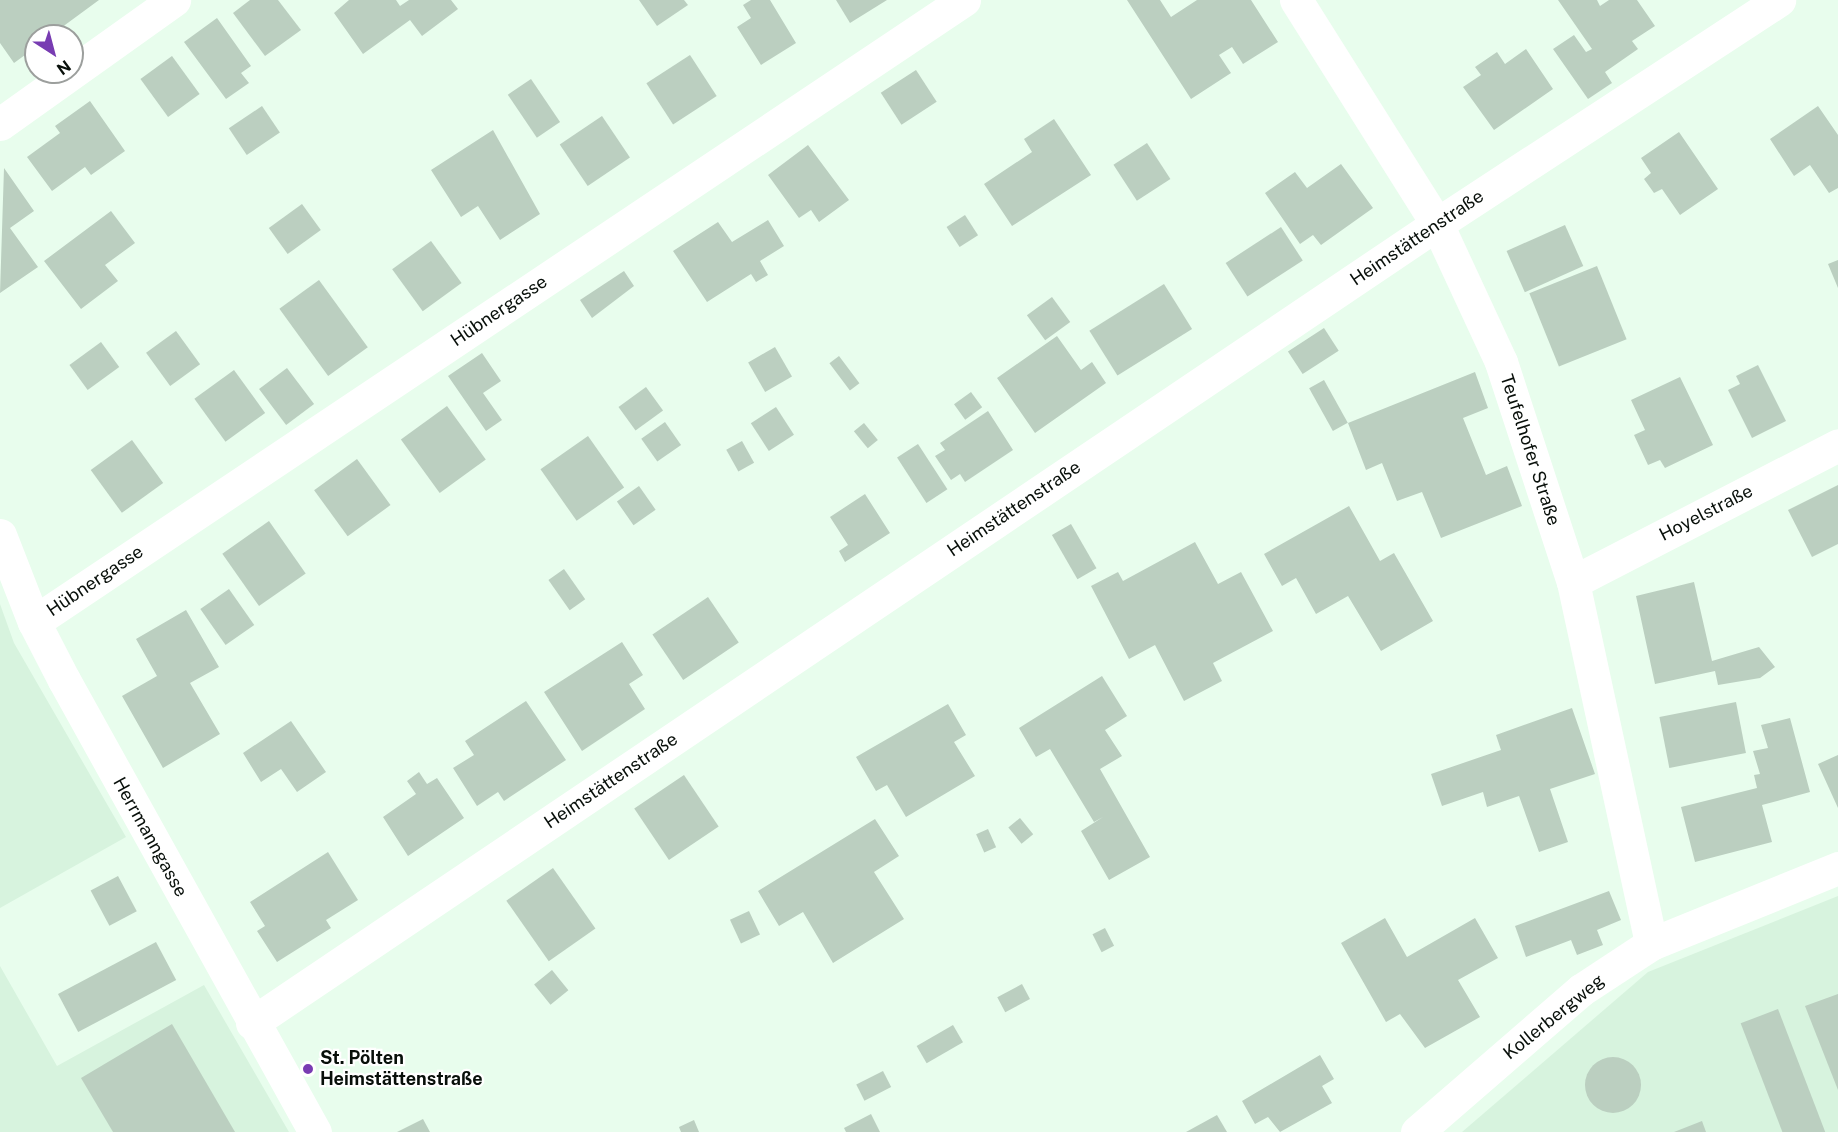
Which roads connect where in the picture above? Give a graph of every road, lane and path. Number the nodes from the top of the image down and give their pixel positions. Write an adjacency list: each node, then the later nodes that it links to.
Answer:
1 (174, 0): 5 (street)
2 (964, 0): 10 (street, Hübnergasse)
3 (1296, 0): 6 (street, Teufelhofer Straße)
4 (1779, 0): 6 (street, Heimstättenstraße)
5 (0, 124)
6 (1437, 224): 9 (street, Teufelhofer Straße); 13 (street, Heimstättenstraße)
7 (1838, 445): 9 (street, Hoyelstraße)
8 (0, 535): 10 (street, Herrmanngasse)
9 (1573, 582): 12 (street, Teufelhofer Straße)
10 (34, 622): 13 (street, Herrmanngasse)
11 (1838, 868): 12 (street, Kollerbergweg)
12 (1651, 944): 15 (street, Kollerbergweg)
13 (252, 1023): 14 (street, Herrmanngasse)
14 (315, 1132)
15 (1417, 1132)

